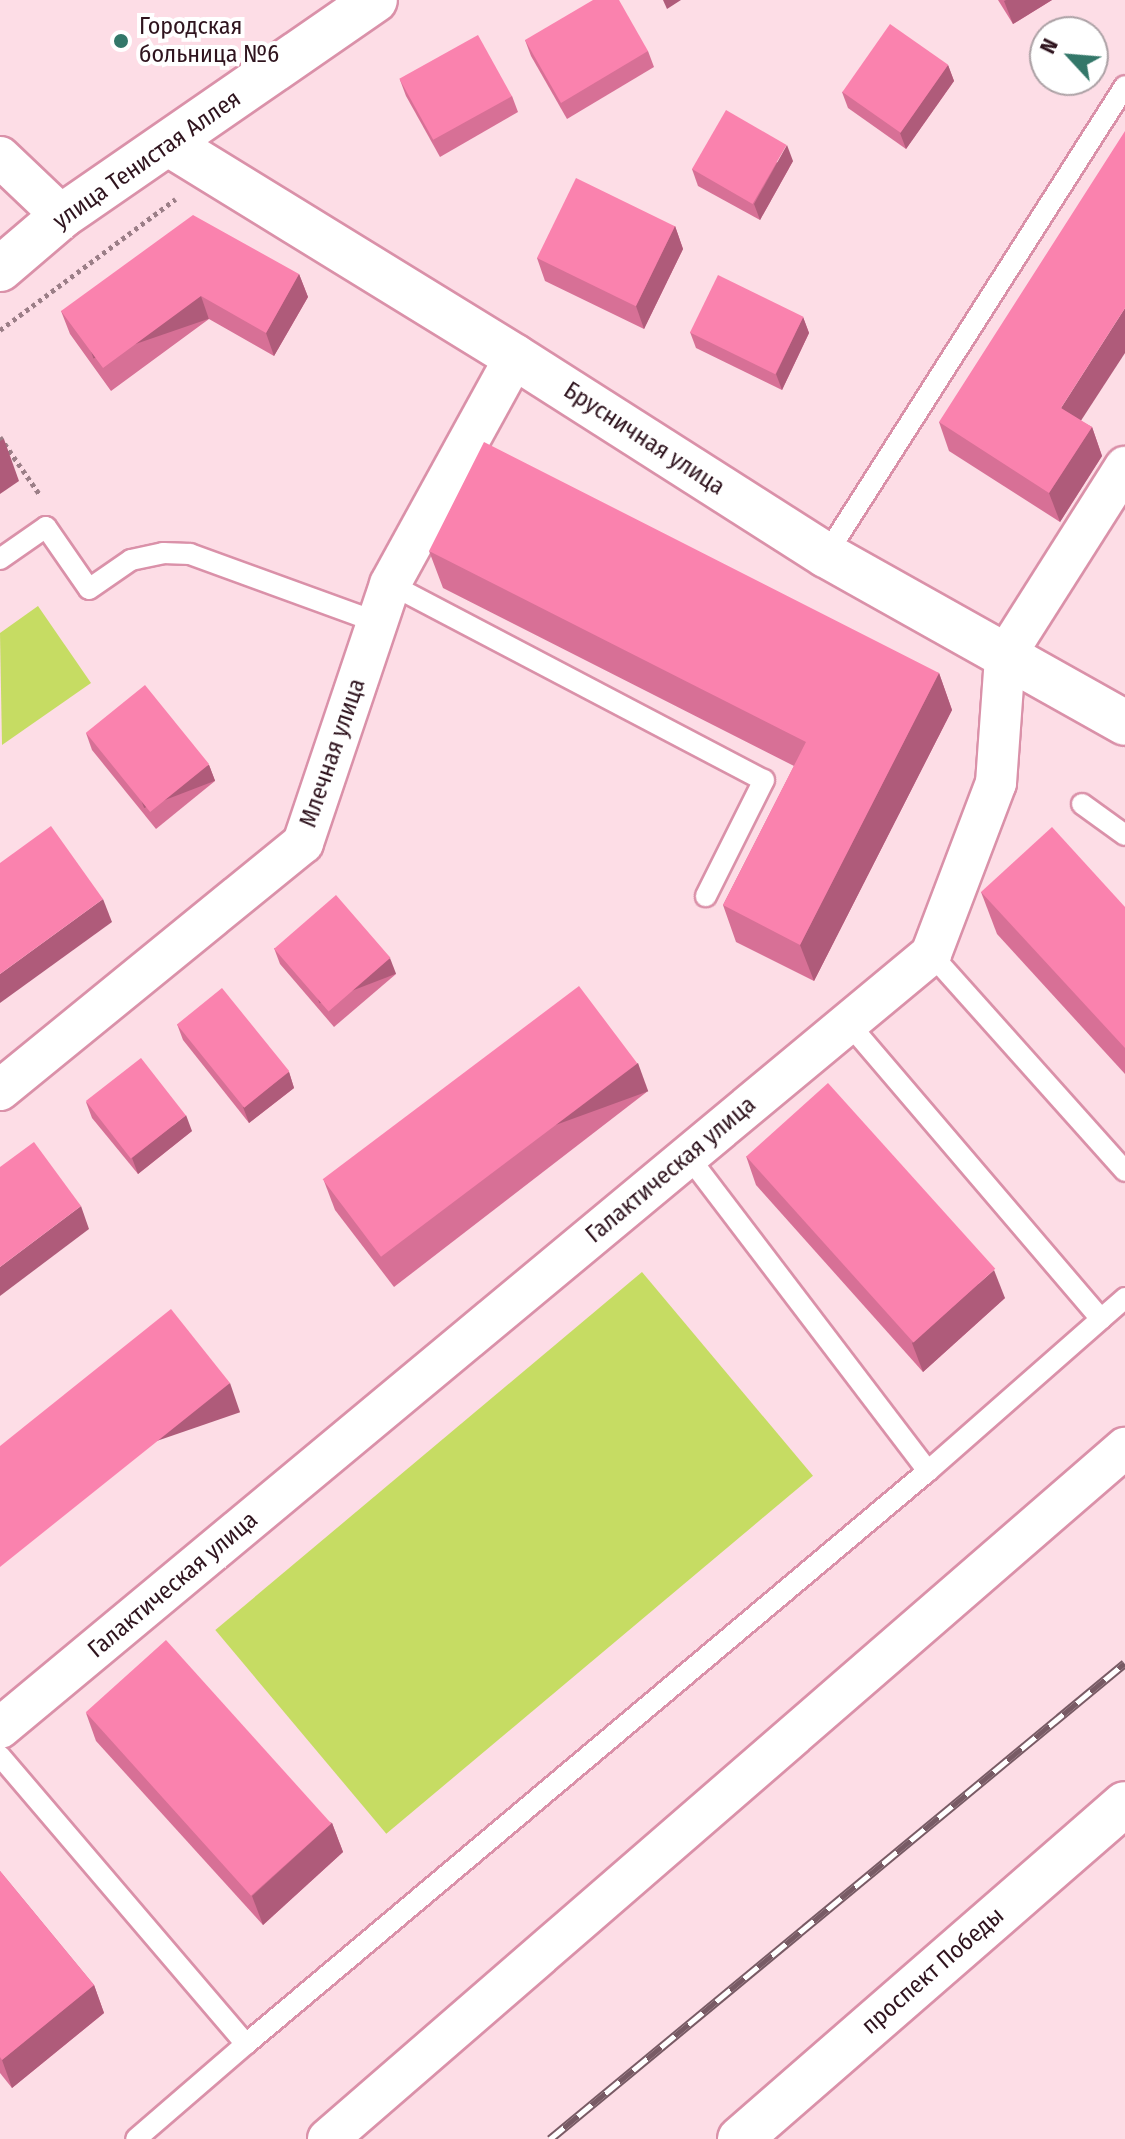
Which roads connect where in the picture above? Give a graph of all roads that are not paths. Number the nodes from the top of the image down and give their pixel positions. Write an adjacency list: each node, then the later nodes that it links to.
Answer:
1 (375, 0): 3 (street, улица Тенистая Аллея)
2 (1125, 86): 9 (lane)
3 (169, 144): 5 (street, улица Тенистая Аллея); 7 (street, Брусничная улица)
4 (0, 157): 5 (street)
5 (62, 216): 6 (street, улица Тенистая Аллея)
6 (0, 269)
7 (515, 357): 9 (street, Брусничная улица); 11 (street, Млечная улица)
8 (1125, 467): 13 (street, Галактическая улица)
9 (826, 555): 13 (street, Брусничная улица)
10 (0, 559): 12 (lane)
11 (390, 584): 12 (street, Млечная улица); 17 (lane)
12 (377, 622): 20 (street, Млечная улица)
13 (1005, 656): 14 (street, Брусничная улица); 18 (street, Галактическая улица)
14 (1125, 723)
15 (1082, 804): 16 (lane)
16 (1125, 835)
17 (706, 896)
18 (931, 954): 19 (street, Галактическая улица); 22 (lane)
19 (848, 1023): 21 (street, Галактическая улица); 24 (lane)
20 (0, 1090)
21 (688, 1156): 26 (lane); 27 (street, Галактическая улица)
22 (1125, 1171)
23 (1125, 1298): 24 (lane)
24 (1101, 1319): 26 (lane)
25 (1125, 1448): 32 (street)
26 (928, 1471): 30 (lane)
27 (0, 1728)
28 (0, 1756): 30 (lane)
29 (1125, 1804): 33 (street, проспект Победы)
30 (246, 2044): 31 (lane)
31 (136, 2139)
32 (328, 2139)
33 (740, 2139)

